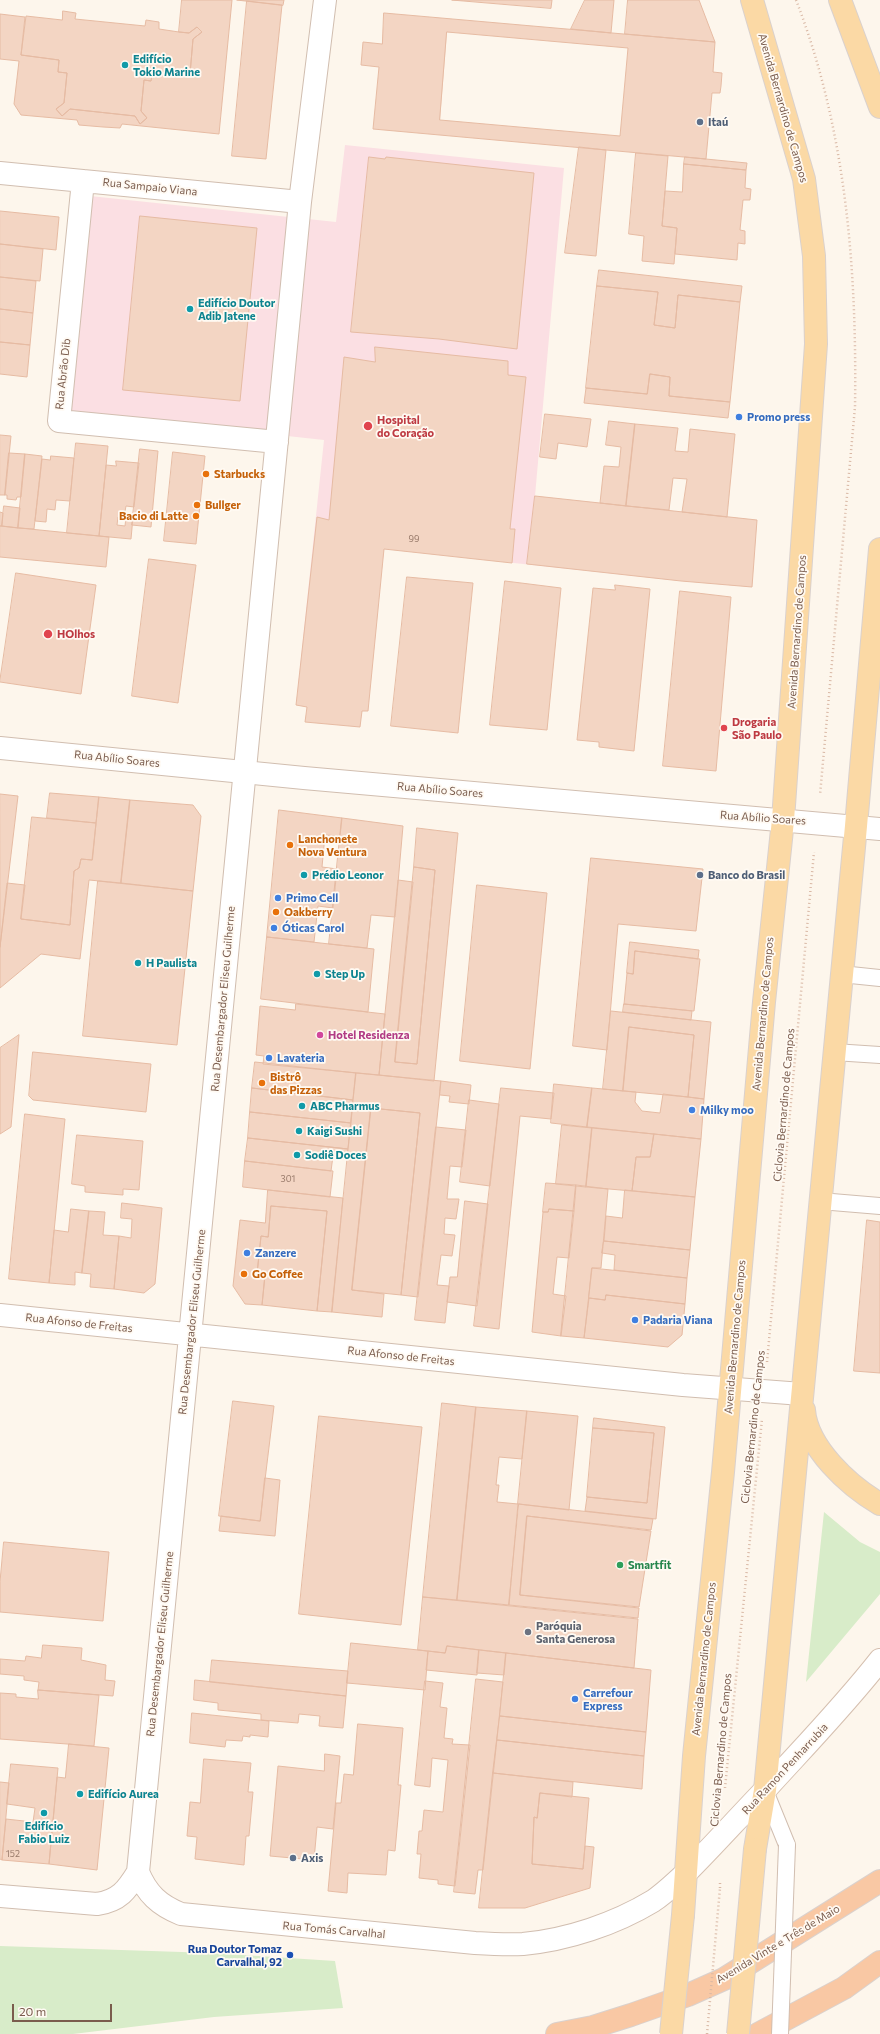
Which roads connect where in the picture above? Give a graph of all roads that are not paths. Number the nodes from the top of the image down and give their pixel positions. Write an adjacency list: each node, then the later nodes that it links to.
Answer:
1 (324, 0): 7 (street, Rua Desembargador Eliseu Guilherme)
2 (752, 0): 12 (main road, Avenida Bernardino de Campos)
3 (840, 0): 4 (main road)
4 (880, 107)
5 (0, 173): 6 (street, Rua Sampaio Viana)
6 (83, 181): 7 (street, Rua Sampaio Viana); 8 (street, Rua Abrão Dib)
7 (300, 202): 8 (street, Rua Desembargador Eliseu Guilherme)
8 (277, 442): 11 (street, Rua Desembargador Eliseu Guilherme)
9 (880, 549): 13 (main road)
10 (0, 748): 11 (street, Rua Abílio Soares)
11 (245, 772): 12 (street, Rua Abílio Soares); 22 (street, Rua Desembargador Eliseu Guilherme)
12 (784, 820): 13 (street, Rua Abílio Soares); 23 (main road, Avenida Bernardino de Campos)
13 (856, 826): 14 (street, Rua Abílio Soares); 15 (main road)
14 (880, 829)
15 (841, 974): 16 (lane); 17 (main road)
16 (880, 978)
17 (834, 1052): 18 (lane); 19 (main road)
18 (880, 1055)
19 (820, 1201): 20 (lane); 24 (main road)
20 (880, 1206)
21 (0, 1315): 22 (street, Rua Afonso de Freitas)
22 (190, 1334): 23 (street, Rua Afonso de Freitas); 28 (street, Rua Desembargador Eliseu Guilherme)
23 (730, 1389): 24 (street, Rua Afonso de Freitas); 29 (main road, Avenida Bernardino de Campos)
24 (802, 1394): 25 (main road); 27 (main road)
25 (880, 1504)
26 (880, 1660): 27 (street, Rua Ramon Penharrubia)
27 (764, 1790): 29 (street, Rua Ramon Penharrubia); 35 (main road, bridge); 37 (lane, bridge)
28 (138, 1872): 29 (street, Rua Tomás Carvalhal); 31 (street)
29 (685, 1874): 34 (main road, Avenida Bernardino de Campos, bridge)
30 (880, 1881): 33 (highway, Avenida Vinte e Três de Maio)
31 (0, 1896)
32 (880, 1962): 36 (highway)
33 (557, 2034)
34 (670, 2034)
35 (738, 2034)
36 (758, 2034)
37 (780, 2034)

